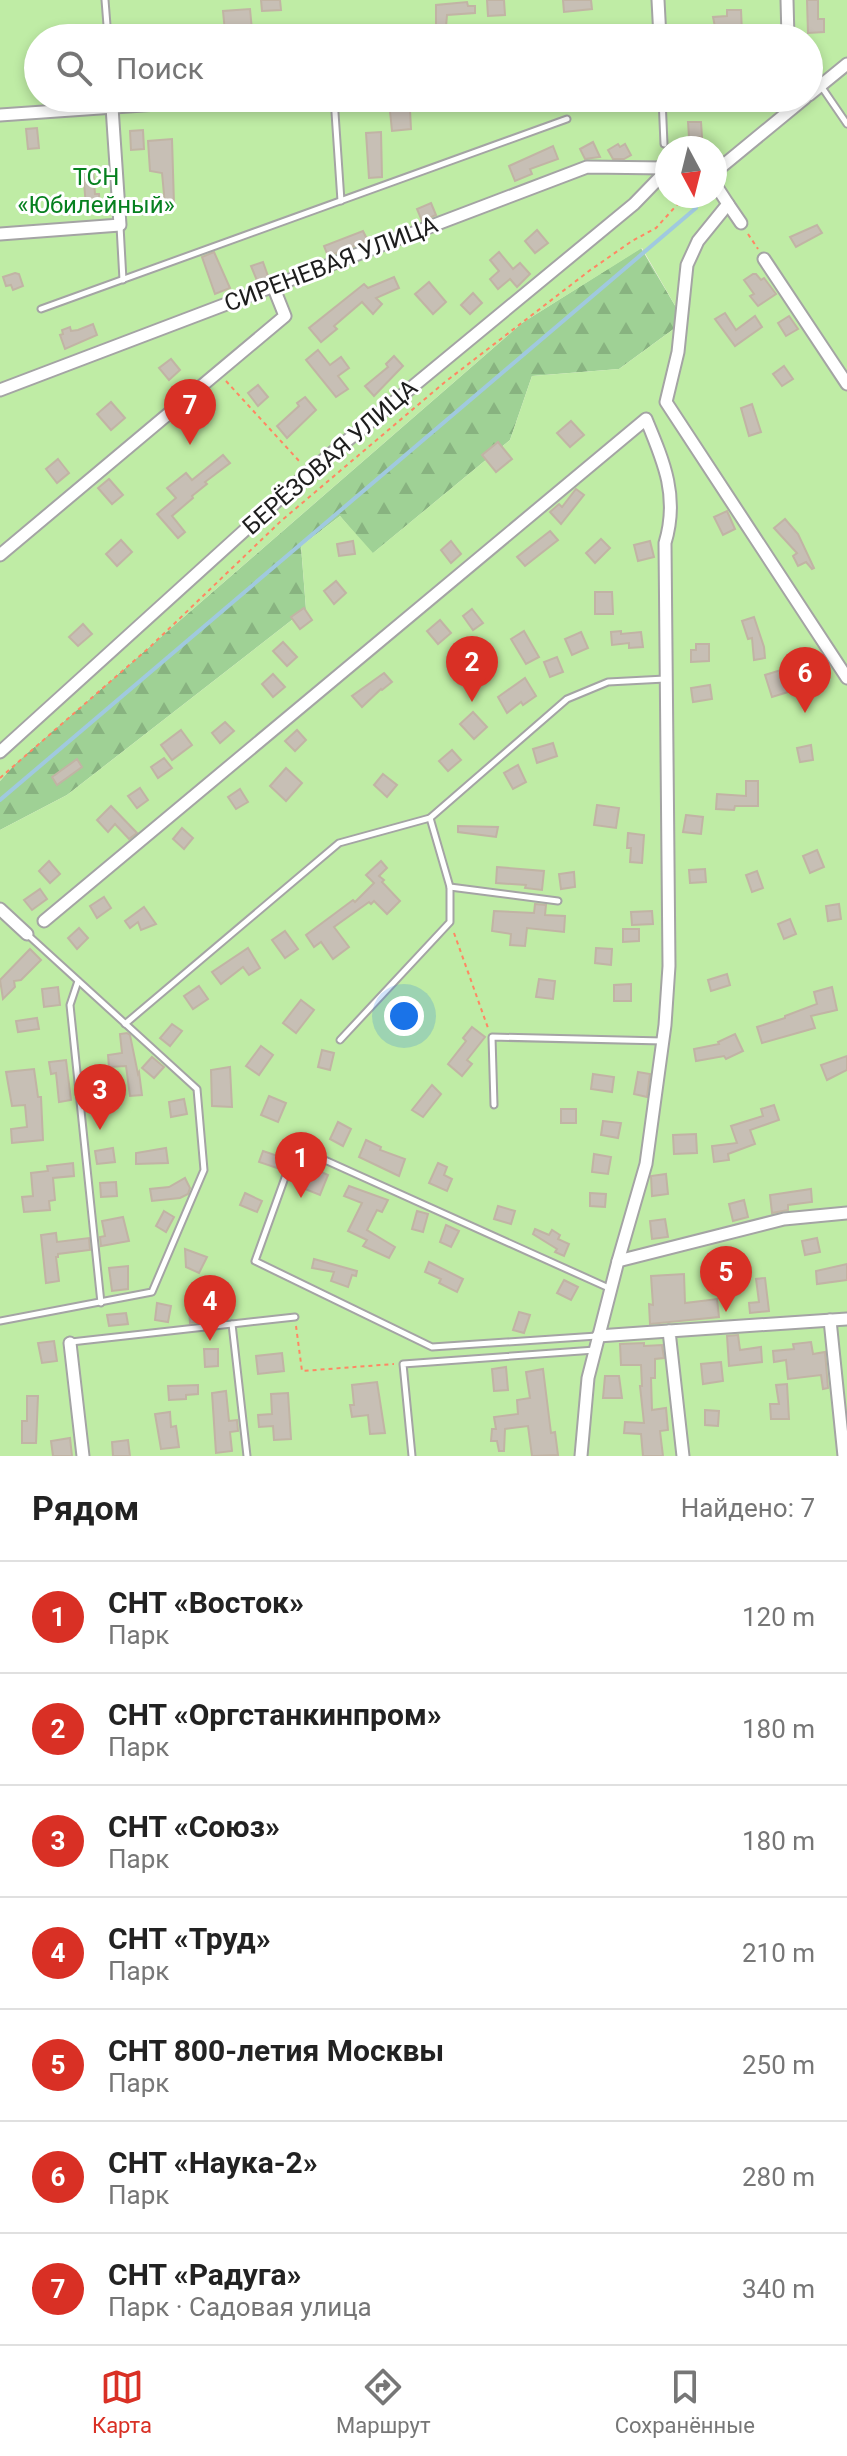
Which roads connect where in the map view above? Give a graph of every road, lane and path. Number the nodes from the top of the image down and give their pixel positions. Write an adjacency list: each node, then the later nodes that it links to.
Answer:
1 (105, 0): 4 (lane)
2 (658, 0): 5 (street)
3 (787, 0): 6 (street)
4 (107, 24)
5 (659, 24)
6 (788, 24)
7 (847, 64): 8 (street)
8 (823, 84)
9 (823, 90): 17 (lane)
10 (28, 112): 15 (street)
11 (113, 112): 26 (street)
12 (335, 112): 22 (lane)
13 (663, 112): 18 (lane)
14 (788, 112): 19 (street)
15 (0, 115)
16 (567, 119): 22 (lane)
17 (847, 124)
18 (664, 136)
19 (727, 162)
20 (655, 169): 30 (street, СИРЕНЕВАЯ УЛИЦА)
21 (655, 182): 35 (street, БЕРЁЗОВАЯ УЛИЦА)
22 (341, 201): 29 (lane)
23 (728, 204): 25 (street); 37 (street)
24 (674, 208): 40 (path)
25 (741, 223): 28 (path)
26 (120, 225): 27 (street); 29 (lane)
27 (0, 234)
28 (764, 259): 33 (street)
29 (123, 280): 31 (lane)
30 (273, 286): 32 (street); 34 (street, СИРЕНЕВАЯ УЛИЦА)
31 (41, 309)
32 (218, 372): 35 (path); 36 (street)
33 (847, 384)
34 (0, 390)
35 (309, 472): 39 (street, БЕРЁЗОВАЯ УЛИЦА)
36 (0, 555)
37 (846, 678)
38 (665, 679): 41 (lane); 45 (street); 52 (street)
39 (0, 752)
40 (0, 778)
41 (430, 818): 42 (lane); 49 (lane)
42 (450, 887): 43 (lane); 46 (lane)
43 (558, 901)
44 (0, 909): 47 (street)
45 (44, 921)
46 (450, 922): 50 (path); 51 (lane)
47 (27, 934): 48 (lane)
48 (78, 981): 49 (lane); 57 (lane)
49 (125, 1024): 57 (lane)
50 (492, 1037): 52 (lane); 53 (lane)
51 (340, 1040)
52 (663, 1041): 55 (street)
53 (494, 1105)
54 (847, 1213): 55 (street)
55 (618, 1261): 56 (street)
56 (611, 1289): 64 (street); 64 (lane)
57 (101, 1303): 61 (lane)
58 (295, 1317): 62 (lane); 67 (path)
59 (847, 1319): 60 (street)
60 (830, 1320): 63 (street); 73 (street)
61 (0, 1321)
62 (232, 1324): 65 (lane); 69 (lane)
63 (669, 1331): 64 (street); 72 (street)
64 (598, 1336): 66 (street)
65 (70, 1343): 68 (street)
66 (596, 1350): 67 (lane); 71 (street)
67 (403, 1364): 70 (lane)
68 (83, 1456)
69 (247, 1456)
70 (412, 1456)
71 (581, 1456)
72 (683, 1456)
73 (844, 1456)

